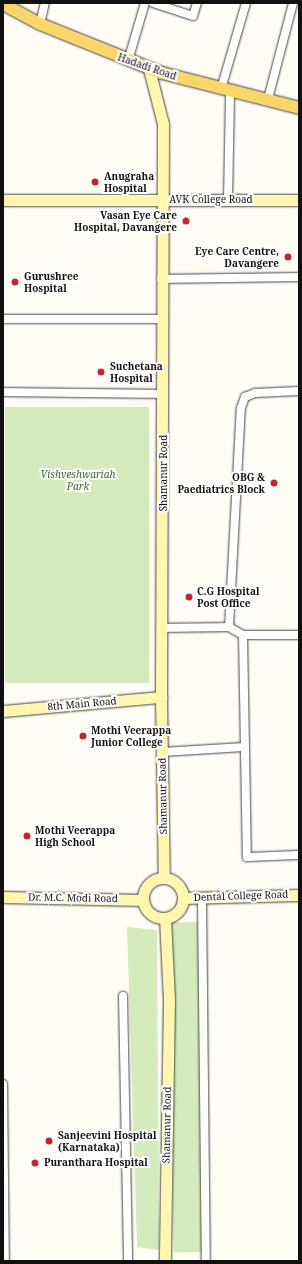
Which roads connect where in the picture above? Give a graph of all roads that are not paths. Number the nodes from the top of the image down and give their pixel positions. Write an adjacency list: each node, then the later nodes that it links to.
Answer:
1 (46, 3): 8 (street)
2 (145, 3): 9 (street)
3 (153, 3): 4 (street)
4 (197, 3)
5 (246, 3): 11 (street)
6 (294, 3): 12 (street)
7 (3, 4): 8 (main road, Hadadi Road)
8 (40, 24): 9 (main road, Hadadi Road)
9 (128, 61): 10 (main road, Hadadi Road)
10 (149, 69): 11 (main road, Hadadi Road); 15 (main road, Shamanur Road)
11 (225, 90): 12 (main road, Hadadi Road); 16 (street)
12 (268, 99): 13 (main road, Hadadi Road)
13 (299, 108)
14 (3, 200): 15 (main road, AVK College Road)
15 (161, 200): 16 (main road, AVK College Road); 19 (main road, Shamanur Road)
16 (228, 200): 17 (main road, AVK College Road)
17 (299, 200)
18 (299, 277): 19 (street)
19 (161, 279): 21 (main road, Shamanur Road)
20 (3, 319): 21 (street)
21 (162, 319): 24 (main road, Shamanur Road)
22 (299, 391): 25 (street)
23 (3, 392): 24 (street)
24 (164, 394): 26 (main road, Shamanur Road)
25 (229, 627): 26 (street); 27 (street)
26 (162, 628): 29 (main road, Shamanur Road)
27 (243, 635): 28 (street); 31 (street)
28 (299, 635)
29 (161, 697): 30 (main road, 8th Main Road); 32 (main road, Shamanur Road)
30 (3, 711)
31 (244, 747): 32 (street); 33 (street)
32 (162, 752): 34 (main road, Shamanur Road)
33 (299, 855)
34 (164, 878): 37 (main road); 39 (main road)
35 (299, 895): 38 (main road, Dental College Road)
36 (3, 897): 39 (main road, Dr. M.C. Modi Road)
37 (183, 898): 38 (main road, Dental College Road); 40 (main road)
38 (202, 898): 48 (street)
39 (143, 900): 40 (main road)
40 (165, 918): 47 (main road, Shamanur Road)
41 (123, 996): 46 (street)
42 (3, 1084): 43 (street)
43 (3, 1115): 44 (street)
44 (4, 1177): 45 (street)
45 (5, 1261)
46 (128, 1261)
47 (165, 1261)
48 (206, 1261)

